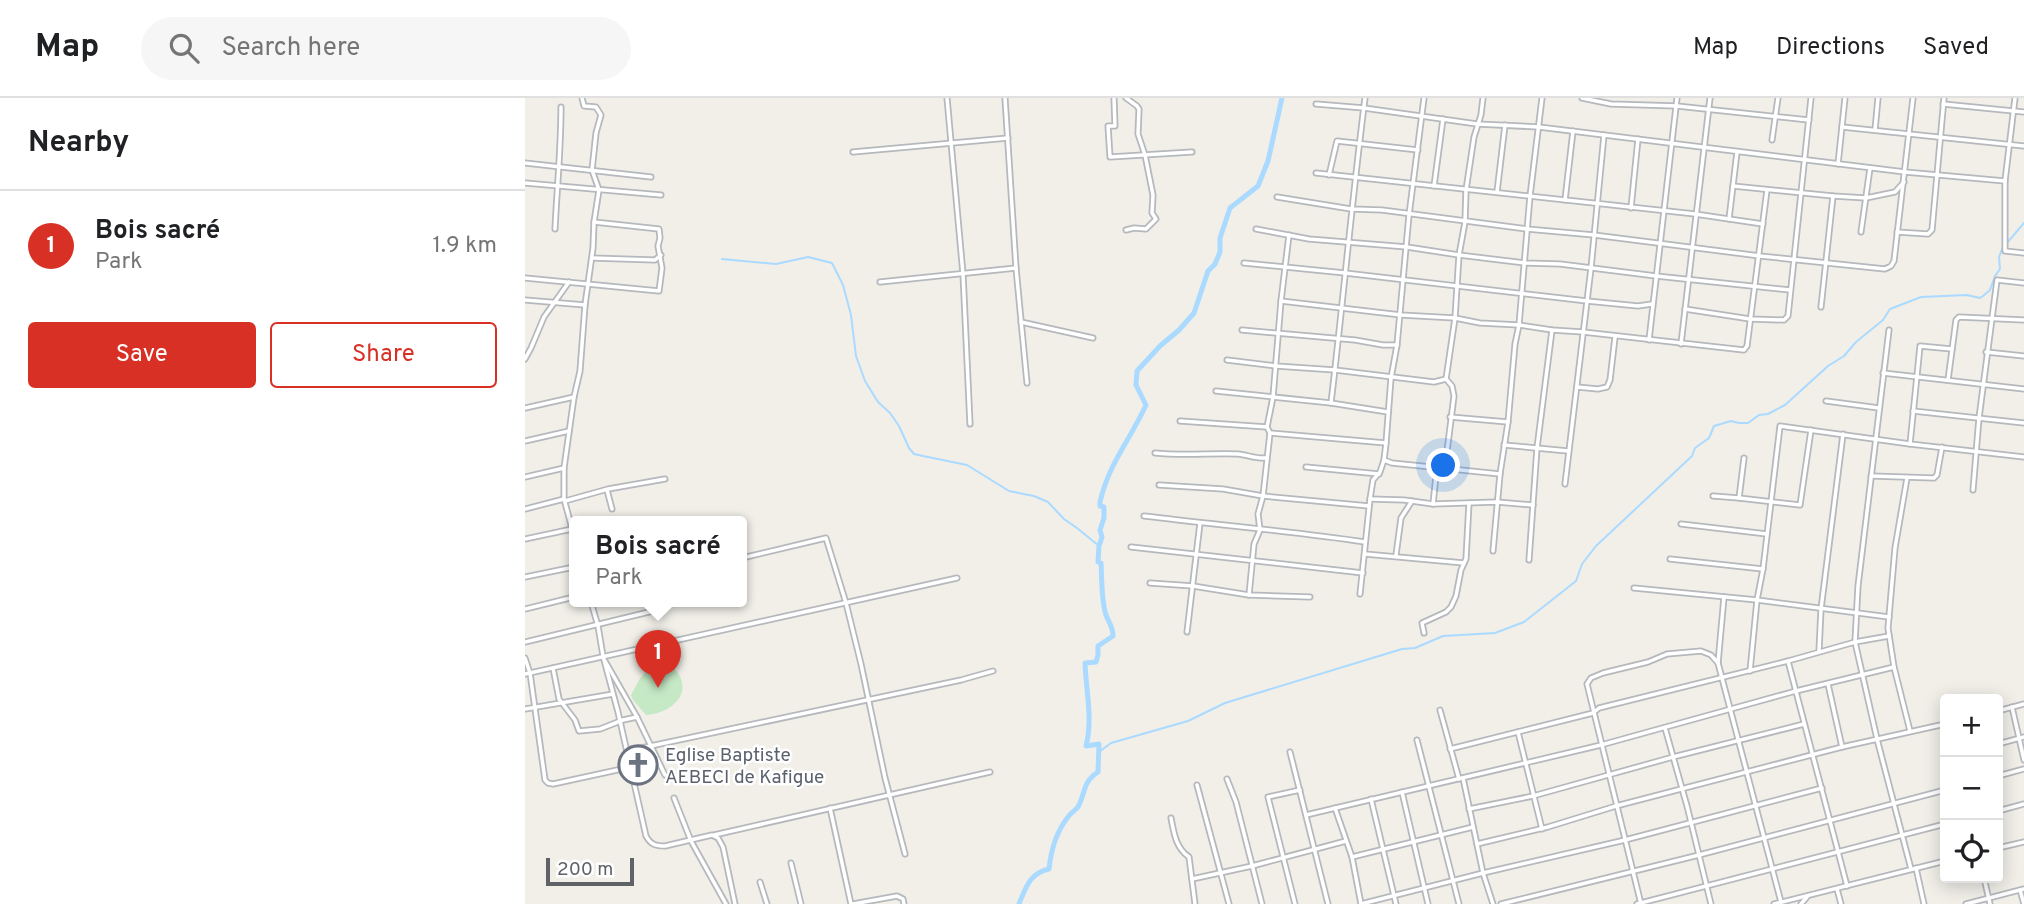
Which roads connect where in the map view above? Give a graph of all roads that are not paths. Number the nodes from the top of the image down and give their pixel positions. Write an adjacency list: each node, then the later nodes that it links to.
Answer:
1 (582, 98): 60 (street)
2 (947, 98): 44 (street)
3 (1005, 98): 41 (street)
4 (1114, 98): 54 (street)
5 (1126, 98): 54 (street)
6 (1365, 98): 24 (street)
7 (1424, 98): 28 (street)
8 (1483, 98): 32 (street)
9 (1542, 98): 34 (street)
10 (1582, 98): 22 (street)
11 (1677, 98): 22 (street)
12 (1710, 98): 25 (street)
13 (1778, 98): 29 (street)
14 (1811, 98): 31 (street)
15 (1845, 98): 35 (street)
16 (1878, 98): 36 (street)
17 (1913, 98): 38 (street)
18 (1944, 98): 21 (street)
19 (2015, 98): 26 (street)
20 (1316, 104): 24 (street)
21 (1943, 104): 26 (street); 40 (street)
22 (1677, 106): 25 (street); 46 (street)
23 (561, 107): 58 (street)
24 (1364, 108): 28 (street); 45 (street)
25 (1708, 109): 29 (street); 49 (street)
26 (2014, 111): 27 (street); 47 (street)
27 (2024, 112)
28 (1422, 116): 30 (street); 50 (street)
29 (1775, 118): 31 (street); 43 (street)
30 (1443, 119): 32 (street); 72 (street)
31 (1808, 120): 55 (street)
32 (1477, 124): 33 (street); 75 (street)
33 (1505, 125): 34 (street); 77 (street)
34 (1539, 127): 37 (street); 80 (street)
35 (1842, 127): 36 (street); 57 (street)
36 (1875, 130): 38 (street)
37 (1573, 131): 39 (street); 84 (street)
38 (1910, 134): 40 (street); 61 (street)
39 (1604, 135): 42 (street); 85 (street)
40 (1940, 137): 47 (street); 63 (street)
41 (1008, 138): 44 (street); 117 (street)
42 (1638, 139): 46 (street); 86 (street)
43 (1772, 139)
44 (952, 142): 51 (street); 120 (street)
45 (1360, 144): 50 (street); 64 (street); 66 (street)
46 (1671, 144): 49 (street); 88 (street)
47 (2010, 144): 48 (street); 67 (street)
48 (2024, 146)
49 (1703, 148): 53 (street); 89 (street)
50 (1417, 150): 69 (street)
51 (853, 152)
52 (1192, 152): 54 (street)
53 (1737, 152): 55 (street); 73 (street)
54 (1145, 155): 98 (street)
55 (1804, 160): 57 (street); 78 (street)
56 (525, 163): 58 (street)
57 (1838, 163): 59 (street)
58 (558, 166): 60 (street); 71 (street)
59 (1870, 168): 61 (street); 83 (street)
60 (592, 170): 65 (street); 74 (street)
61 (1905, 172): 63 (street); 70 (street)
62 (1316, 173): 64 (street)
63 (1936, 174): 67 (street); 100 (street)
64 (1329, 175): 66 (street)
65 (651, 177)
66 (1354, 178): 69 (street); 87 (street)
67 (2005, 181): 107 (street)
68 (525, 183): 71 (street)
69 (1413, 183): 72 (street); 90 (street)
70 (1904, 183): 83 (street); 100 (street)
71 (557, 186): 74 (street); 95 (street)
72 (1434, 186): 75 (street)
73 (1733, 186): 76 (street); 91 (street)
74 (599, 190): 79 (street); 92 (street)
75 (1466, 190): 77 (street); 93 (street)
76 (1767, 190): 78 (street); 94 (street)
77 (1497, 192): 80 (street)
78 (1800, 193): 82 (street); 112 (street)
79 (661, 195)
80 (1530, 196): 84 (street); 97 (street)
81 (1277, 197): 87 (street)
82 (1833, 197): 83 (street); 113 (street)
83 (1866, 198): 99 (street)
84 (1565, 200): 85 (street)
85 (1597, 204): 86 (street); 102 (street)
86 (1631, 208): 88 (street)
87 (1351, 209): 90 (street); 103 (street)
88 (1664, 211): 89 (street); 104 (street)
89 (1695, 214): 91 (street); 106 (street)
90 (1409, 215): 93 (street); 105 (street)
91 (1729, 219): 94 (street)
92 (594, 222): 108 (street); 111 (street)
93 (1465, 222): 97 (street); 109 (street)
94 (1763, 224): 110 (street)
95 (555, 229)
96 (1256, 229): 101 (street)
97 (1527, 229): 102 (street); 115 (street)
98 (1125, 230)
99 (1861, 232)
100 (1897, 232): 113 (street)
101 (1289, 235): 103 (street); 116 (street)
102 (1594, 235): 104 (street); 118 (street)
103 (1348, 241): 105 (street); 119 (street)
104 (1659, 244): 106 (street); 121 (street)
105 (1407, 247): 109 (street); 123 (street)
106 (1693, 248): 110 (street); 124 (street)
107 (2024, 253)
108 (661, 255): 111 (street); 128 (street)
109 (1459, 256): 115 (street); 129 (street)
110 (1760, 256): 112 (street); 130 (street)
111 (591, 258): 128 (street)
112 (1793, 258): 113 (street); 131 (street)
113 (1825, 261): 139 (street)
114 (1244, 263): 116 (street)
115 (1525, 263): 118 (street); 132 (street)
116 (1286, 267): 119 (street); 134 (street)
117 (1016, 268): 120 (street); 147 (street)
118 (1591, 268): 121 (street); 135 (street)
119 (1345, 272): 123 (street); 140 (street)
120 (963, 274): 126 (street); 189 (street)
121 (1655, 276): 124 (street); 137 (street)
122 (525, 278): 125 (street)
123 (1403, 280): 129 (street); 142 (street)
124 (1689, 280): 130 (street); 141 (street)
125 (569, 282): 128 (street); 136 (street)
126 (880, 282)
127 (2024, 283): 144 (street)
128 (587, 284): 138 (street)
129 (1458, 287): 132 (street); 143 (street)
130 (1755, 287): 131 (street); 145 (street)
131 (1790, 290): 145 (street)
132 (1522, 294): 135 (street); 148 (street)
133 (525, 300): 136 (street)
134 (1281, 301): 140 (street); 153 (street)
135 (1587, 301): 137 (street); 152 (street)
136 (554, 303): 138 (street); 163 (street)
137 (1652, 304): 157 (street)
138 (585, 305): 177 (street)
139 (1821, 307)
140 (1343, 308): 142 (street); 156 (street)
141 (1685, 309): 145 (street); 158 (street)
142 (1401, 315): 143 (street); 159 (street)
143 (1455, 318): 148 (street); 170 (street)
144 (1991, 318): 146 (street); 160 (street); 161 (street)
145 (1750, 319): 158 (street)
146 (2024, 320)
147 (1021, 322): 155 (street); 172 (street)
148 (1519, 325): 150 (street); 188 (street)
149 (1242, 330): 153 (street)
150 (1552, 330): 152 (street); 202 (street)
151 (1889, 330): 167 (street)
152 (1583, 332): 154 (street); 174 (street)
153 (1279, 333): 156 (street); 165 (street)
154 (1615, 337): 157 (street); 174 (street)
155 (1093, 338)
156 (1338, 339): 159 (street); 166 (street)
157 (1649, 340): 158 (street)
158 (1681, 344)
159 (1397, 345): 169 (street)
160 (1952, 349): 168 (street); 171 (street)
161 (1986, 352): 162 (street); 173 (street)
162 (2024, 356)
163 (525, 359)
164 (1227, 360): 165 (street)
165 (1276, 366): 166 (street); 178 (street)
166 (1335, 370): 169 (street); 180 (street)
167 (1883, 373): 168 (street); 182 (street)
168 (1917, 377): 171 (street); 183 (street)
169 (1391, 378): 170 (street); 184 (street)
170 (1446, 379): 185 (street)
171 (1948, 380): 173 (street)
172 (1027, 383)
173 (1983, 384): 175 (street); 186 (street)
174 (1577, 387): 203 (street)
175 (2024, 389)
176 (1216, 391): 178 (street)
177 (574, 397): 181 (street); 193 (street)
178 (1273, 397): 180 (street); 191 (street)
179 (1826, 401): 182 (street)
180 (1331, 403): 184 (street)
181 (525, 408)
182 (1879, 408): 196 (street)
183 (1913, 411): 186 (street); 199 (street)
184 (1388, 412): 198 (street)
185 (1450, 418): 188 (street); 214 (street)
186 (1979, 418): 190 (street); 204 (street)
187 (1180, 421): 191 (street)
188 (1507, 422): 200 (street)
189 (970, 424)
190 (2024, 424)
191 (1267, 427): 194 (street)
192 (1811, 430): 195 (street); 233 (street); 233 (street)
193 (569, 431): 197 (street); 215 (street)
194 (1270, 433): 198 (street); 207 (street)
195 (1843, 434): 196 (street); 276 (street)
196 (1875, 439): 199 (street); 218 (street)
197 (525, 441)
198 (1386, 443): 209 (street)
199 (1910, 444): 201 (street)
200 (1504, 445): 202 (street); 217 (street)
201 (1942, 447): 204 (street); 220 (street)
202 (1537, 448): 203 (street); 236 (street)
203 (1569, 451): 222 (street)
204 (1975, 451): 206 (street); 225 (street)
205 (1154, 453): 207 (street)
206 (2024, 457)
207 (1266, 458): 226 (street)
208 (1744, 458): 228 (street)
209 (1384, 460): 210 (street); 211 (street)
210 (1391, 463): 211 (street); 212 (street)
211 (1382, 466): 216 (street)
212 (1437, 466): 214 (street); 235 (street)
213 (1306, 467): 216 (street)
214 (1445, 467): 217 (street)
215 (564, 468): 219 (street); 230 (street)
216 (1378, 474): 229 (street)
217 (1500, 474): 232 (street)
218 (1871, 476): 220 (street); 278 (street)
219 (525, 477)
220 (1907, 478): 279 (street)
221 (664, 479): 224 (street)
222 (1565, 484)
223 (1159, 485): 226 (street)
224 (607, 490): 230 (street); 239 (street)
225 (1973, 490)
226 (1263, 496): 237 (street); 245 (street)
227 (1713, 496): 228 (street)
228 (1739, 498): 233 (street)
229 (1370, 499): 231 (street); 237 (street)
230 (565, 500): 238 (street); 241 (street)
231 (1412, 501): 235 (street); 253 (street)
232 (1497, 502): 234 (street); 236 (street); 250 (street)
233 (1772, 502): 246 (street)
234 (1469, 503): 235 (street); 258 (street)
235 (1433, 504)
236 (1533, 505): 257 (street)
237 (1369, 506): 248 (street)
238 (525, 509)
239 (612, 509)
240 (1144, 516): 242 (street)
241 (569, 517)
242 (1200, 523): 245 (street); 251 (street)
243 (1681, 524): 246 (street)
244 (569, 530): 247 (street)
245 (1260, 530): 248 (street); 256 (street)
246 (1767, 534): 260 (street)
247 (525, 539)
248 (1365, 542): 252 (street)
249 (1131, 547): 251 (street)
250 (1493, 551)
251 (1197, 553): 256 (street); 265 (street)
252 (1365, 554): 253 (street); 261 (street)
253 (1396, 556): 258 (street)
254 (747, 557): 273 (street)
255 (1670, 558): 260 (street)
256 (1254, 559): 261 (street); 268 (street)
257 (1529, 560)
258 (1464, 563): 282 (street)
259 (569, 567): 262 (street)
260 (1763, 569): 272 (street)
261 (1363, 573): 267 (street)
262 (525, 577)
263 (957, 578): 273 (street)
264 (1150, 583): 265 (street)
265 (1193, 586): 268 (street); 281 (street)
266 (1634, 588): 270 (street)
267 (1360, 594)
268 (1249, 595): 269 (street)
269 (1310, 597)
270 (1724, 597): 272 (street); 290 (street)
271 (569, 598): 275 (street)
272 (1756, 600): 276 (street); 294 (street)
273 (846, 603): 287 (street); 301 (street)
274 (592, 607): 280 (street)
275 (525, 608)
276 (1821, 609): 278 (street); 286 (street)
277 (653, 611): 280 (street)
278 (1856, 614): 279 (street); 285 (street)
279 (1889, 617): 283 (street)
280 (598, 626): 284 (street); 287 (street)
281 (1187, 632)
282 (1424, 632)
283 (1889, 636): 285 (street); 291 (street)
284 (525, 642)
285 (1855, 642): 286 (street); 296 (street)
286 (1819, 651): 289 (street)
287 (603, 656): 292 (street); 300 (street); 311 (street)
288 (525, 658): 295 (street)
289 (1789, 661): 294 (street); 299 (street)
290 (1718, 663): 297 (street); 310 (street)
291 (1894, 667): 296 (street); 316 (street)
292 (553, 668): 295 (street); 302 (street)
293 (993, 671): 301 (street)
294 (1750, 671): 297 (street)
295 (527, 673): 304 (street)
296 (1864, 675): 298 (street); 319 (street)
297 (1722, 677): 307 (street); 310 (street)
298 (1828, 684): 299 (street); 325 (street)
299 (1796, 691): 307 (street); 313 (street)
300 (613, 694): 302 (street); 312 (street)
301 (868, 699): 324 (street); 349 (street)
302 (561, 701): 304 (street); 312 (street)
303 (2024, 704): 305 (street)
304 (535, 706): 306 (street); 333 (street)
305 (2012, 707): 309 (street); 318 (street)
306 (525, 709)
307 (1730, 709): 315 (street); 321 (street)
308 (1440, 710): 326 (street)
309 (2003, 710)
310 (1593, 713): 317 (street); 323 (street)
311 (637, 717): 312 (street); 324 (street)
312 (620, 721): 327 (street)
313 (1804, 724): 321 (street); 329 (street)
314 (1940, 725): 316 (street)
315 (1665, 727): 323 (street); 330 (street)
316 (1910, 731): 319 (street)
317 (1518, 732): 326 (street); 332 (street)
318 (2022, 738): 322 (street); 331 (street)
319 (1877, 739): 325 (street); 353 (street)
320 (1417, 740): 343 (street)
321 (1739, 740): 330 (street); 336 (street)
322 (2003, 743)
323 (1601, 745): 332 (street); 337 (street)
324 (652, 747): 327 (street); 338 (street)
325 (1842, 747): 329 (street)
326 (1450, 749): 341 (street)
327 (627, 751): 333 (street)
328 (1290, 752): 345 (street)
329 (1813, 755): 336 (street); 344 (street)
330 (1673, 757): 337 (street); 346 (street)
331 (2024, 760)
332 (1525, 764): 341 (street); 350 (street)
333 (631, 768): 373 (street)
334 (2024, 769): 339 (street)
335 (990, 772): 349 (street)
336 (1748, 773): 346 (street); 356 (street)
337 (1608, 774): 350 (street); 355 (street)
338 (665, 775)
339 (2003, 775)
340 (1227, 779): 388 (street)
341 (1461, 779): 343 (street); 359 (street)
342 (1197, 785): 392 (street)
343 (1427, 787): 348 (street); 368 (street)
344 (1822, 788): 356 (street); 363 (street)
345 (1300, 789): 361 (street); 385 (street)
346 (1682, 789): 355 (street); 364 (street)
347 (1940, 791): 353 (street)
348 (1402, 792): 352 (street); 375 (street)
349 (890, 794): 357 (street); 382 (street)
350 (1533, 796): 359 (street); 367 (street)
351 (674, 799): 373 (street)
352 (1371, 799): 358 (street); 380 (street)
353 (1893, 803): 363 (street); 370 (street)
354 (2024, 804): 360 (street)
355 (1616, 806): 367 (street); 372 (street)
356 (1756, 806): 364 (street); 371 (street)
357 (830, 808): 369 (street); 411 (street)
358 (1335, 808): 361 (street); 374 (street)
359 (1469, 809): 366 (street)
360 (2003, 810)
361 (1306, 815): 379 (street)
362 (1171, 818): 394 (street)
363 (1830, 819): 371 (street); 381 (street)
364 (1691, 822): 372 (street); 383 (street)
365 (1940, 825): 370 (street)
366 (1473, 827): 368 (street); 377 (street)
367 (1542, 829): 377 (street)
368 (1442, 834): 375 (street); 395 (street)
369 (712, 835): 373 (street); 408 (street)
370 (1901, 835): 381 (street); 390 (street)
371 (1764, 837): 383 (street); 389 (street)
372 (1625, 840): 391 (street); 393 (street)
373 (691, 841): 407 (street)
374 (1346, 841): 379 (street); 384 (street)
375 (1415, 841): 380 (street); 400 (street)
376 (2024, 842): 378 (street)
377 (1477, 844): 393 (street)
378 (2003, 847)
379 (1315, 849): 385 (street); 417 (street)
380 (1383, 849): 384 (street); 403 (street)
381 (1838, 851): 389 (street); 399 (street)
382 (905, 854)
383 (1699, 855): 391 (street); 398 (street)
384 (1352, 857): 403 (street)
385 (1283, 858): 388 (street); 416 (street)
386 (1940, 862): 390 (street)
387 (791, 863): 410 (street)
388 (1252, 866): 392 (street); 415 (street)
389 (1772, 868): 398 (street); 406 (street)
390 (1913, 869): 399 (street); 428 (street)
391 (1632, 871): 422 (street); 423 (street)
392 (1220, 873): 394 (street); 414 (street)
393 (1483, 873): 395 (street); 421 (street)
394 (1192, 879): 413 (street)
395 (1454, 881): 400 (street); 420 (street)
396 (760, 882): 409 (street)
397 (1985, 883): 405 (street)
398 (1707, 885): 423 (street); 424 (street)
399 (1846, 886): 401 (street)
400 (1425, 888): 403 (street); 419 (street)
401 (1837, 889): 404 (street); 427 (street)
402 (2022, 889): 405 (street); 431 (street)
403 (1393, 895): 418 (street)
404 (1808, 896): 406 (street); 426 (street)
405 (1989, 897): 429 (street); 430 (street)
406 (1781, 902): 425 (street)
407 (726, 904)
408 (735, 904)
409 (767, 904)
410 (801, 904)
411 (852, 904): 412 (street)
412 (904, 904)
413 (1195, 904)
414 (1229, 904)
415 (1262, 904)
416 (1295, 904)
417 (1328, 904)
418 (1396, 904)
419 (1428, 904)
420 (1459, 904)
421 (1493, 904)
422 (1501, 904)
423 (1640, 904)
424 (1711, 904)
425 (1774, 904)
426 (1801, 904)
427 (1841, 904)
428 (1924, 904)
429 (1966, 904)
430 (1990, 904)
431 (2024, 904)

